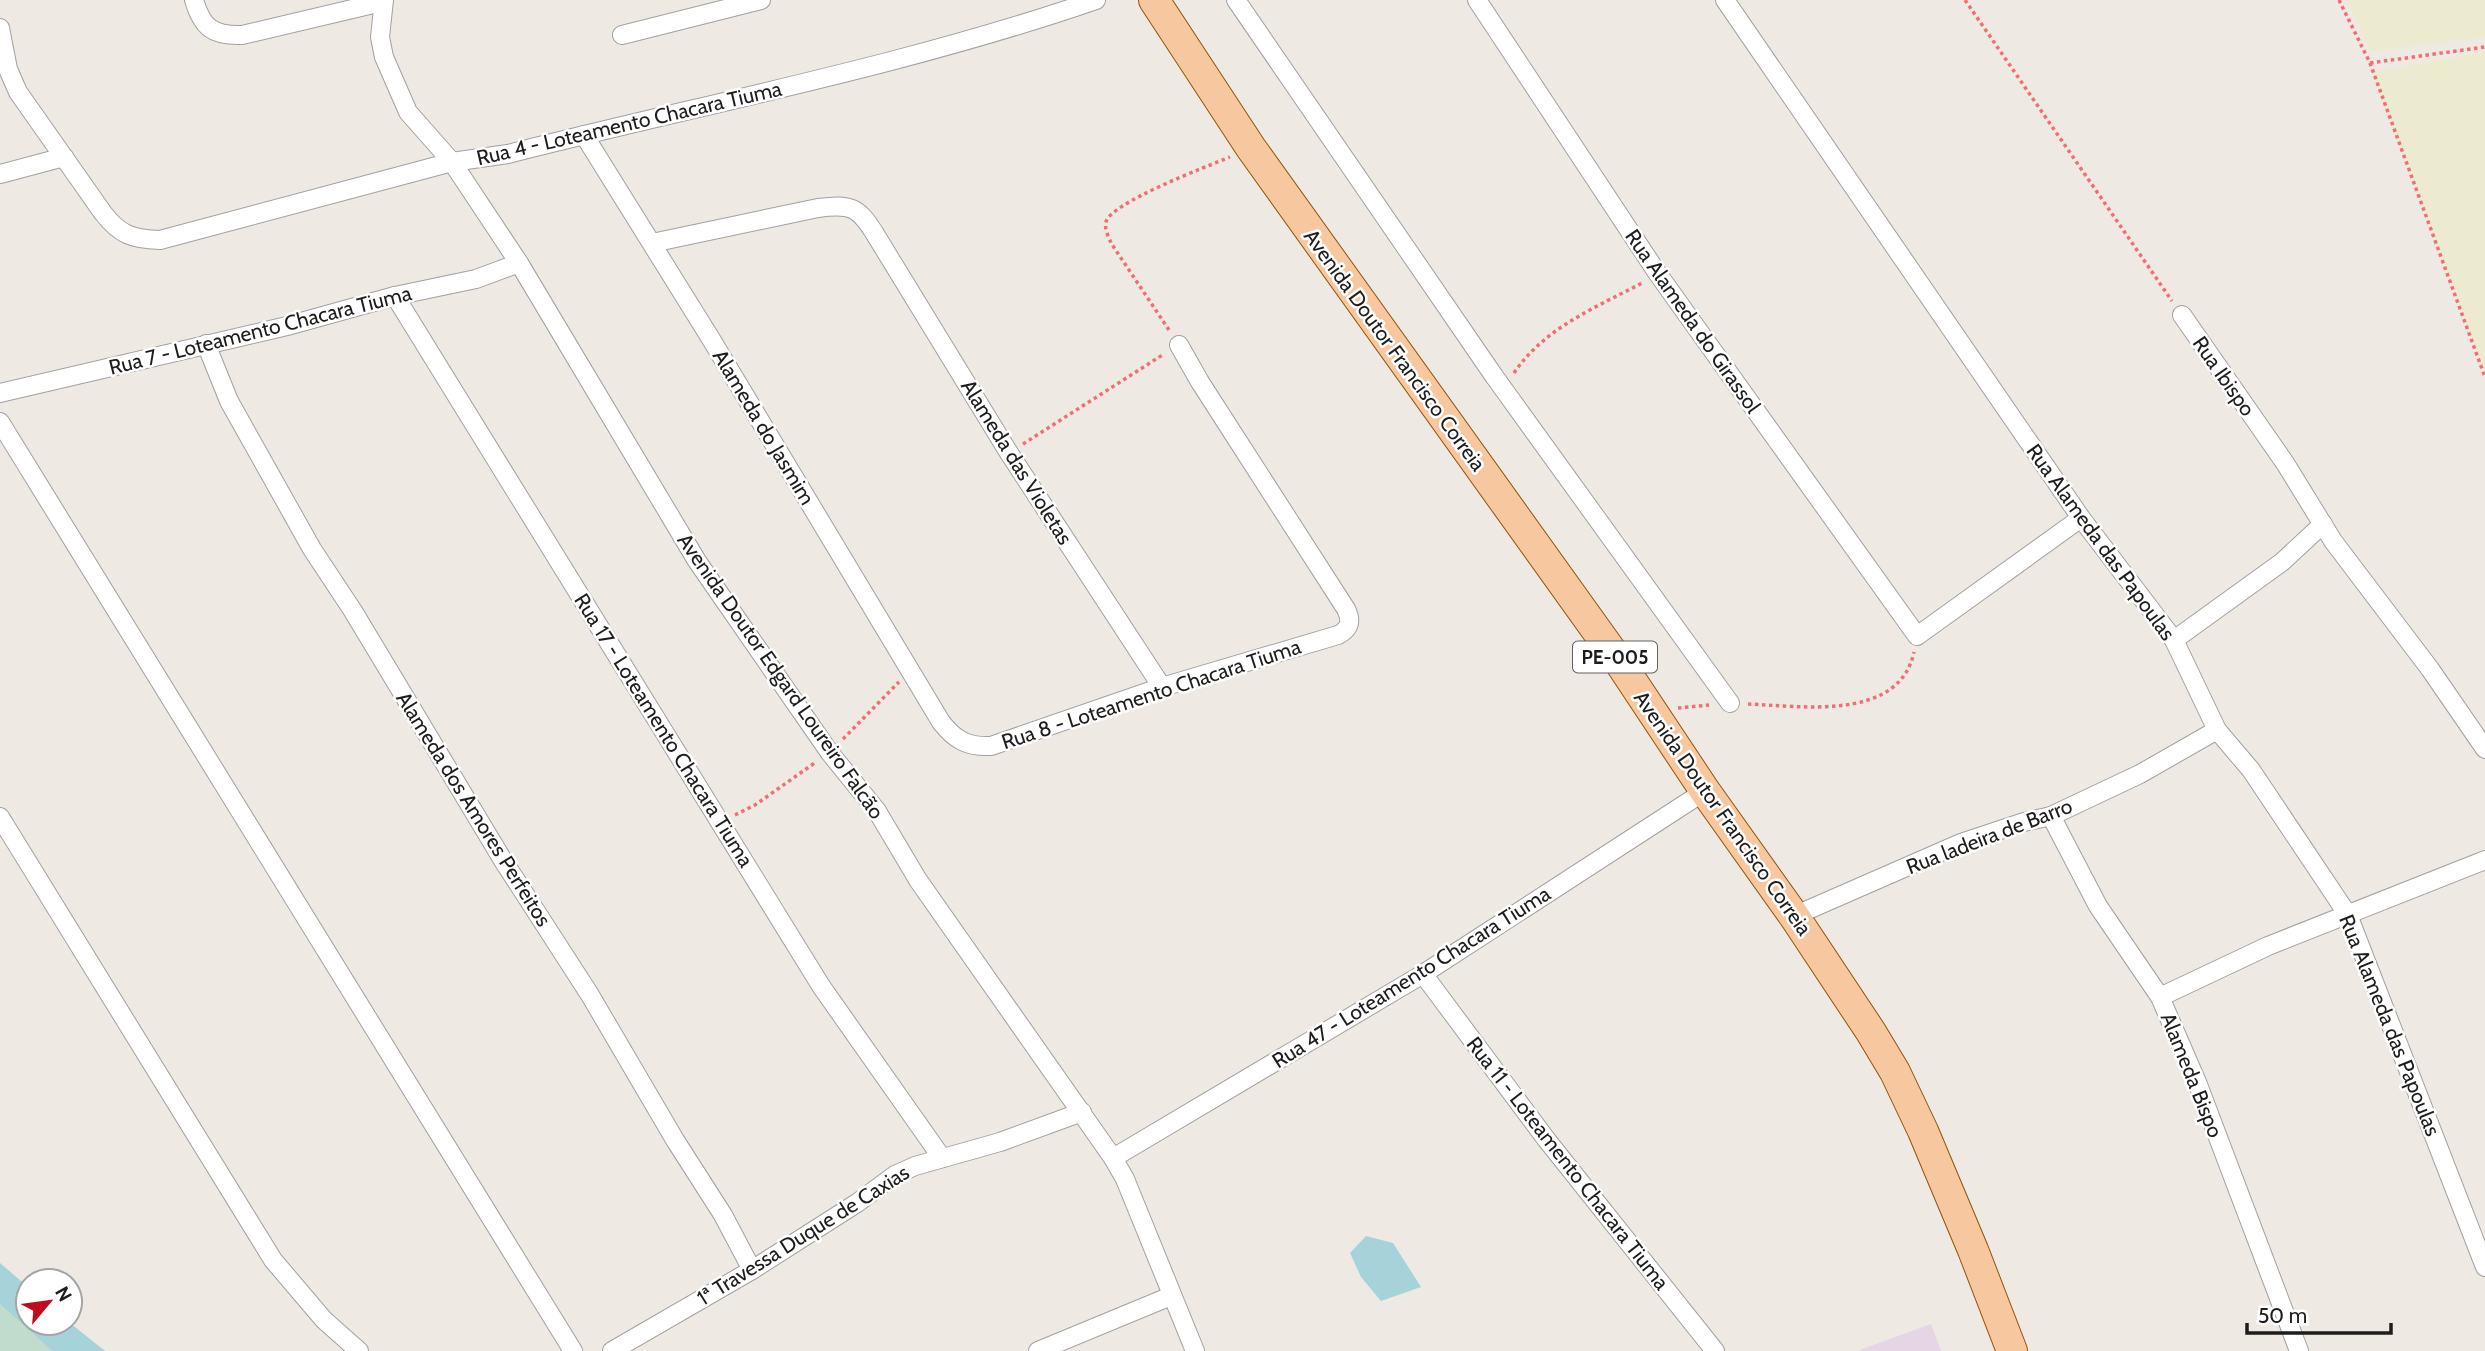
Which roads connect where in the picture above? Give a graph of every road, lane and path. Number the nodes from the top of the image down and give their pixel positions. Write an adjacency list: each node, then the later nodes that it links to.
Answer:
1 (194, 0): 10 (street)
2 (761, 0): 12 (street)
3 (1096, 0): 15 (street, Rua 4 - Loteamento Chacara Tiuma)
4 (1154, 0): 16 (main road, Avenida Doutor Francisco Correia / PE-005)
5 (1236, 0): 28 (street)
6 (1477, 0): 22 (street, Rua Alameda do Girassol)
7 (1726, 0): 32 (street, Rua Alameda das Papoulas)
8 (1965, 0): 24 (path, Rua Ibispo)
9 (2339, 0): 14 (path)
10 (383, 1): 18 (street, Avenida Doutor Edgard Loureiro Falcão)
11 (0, 29): 17 (street)
12 (622, 35)
13 (2485, 47): 14 (path)
14 (2370, 63): 27 (path)
15 (584, 135): 18 (street, Rua 4 - Loteamento Chacara Tiuma); 20 (street, Alameda do Jasmim)
16 (1251, 148): 26 (path); 38 (main road, Avenida Doutor Francisco Correia / PE-005)
17 (64, 157): 18 (street, Rua 4 - Loteamento Chacara Tiuma); 19 (street)
18 (452, 162): 21 (street, Avenida Doutor Edgard Loureiro Falcão)
19 (0, 174)
20 (652, 243): 31 (street, Alameda das Violetas); 39 (street, Alameda do Jasmim)
21 (519, 263): 23 (street, Rua 7 - Loteamento Chacara Tiuma); 50 (street, Avenida Doutor Edgard Loureiro Falcão)
22 (1658, 274): 28 (path); 34 (street, Rua Alameda do Girassol)
23 (395, 296): 25 (street, Rua 7 - Loteamento Chacara Tiuma); 51 (street, Rua 17 - Loteamento Chacara Tiuma)
24 (2182, 315): 33 (street, Rua Ibispo)
25 (206, 344): 29 (street, Rua 7 - Loteamento Chacara Tiuma); 54 (street, Alameda dos Amores Perfeitos)
26 (1179, 345): 31 (path); 36 (street, Rua 8 - Loteamento Chacara Tiuma)
27 (2485, 377)
28 (1504, 388): 37 (street)
29 (0, 393)
30 (0, 422): 57 (street)
31 (1009, 453): 36 (street, Alameda das Violetas)
32 (2081, 518): 34 (street); 35 (street, Rua Alameda das Papoulas)
33 (2323, 524): 35 (street); 41 (street, Rua Ibispo)
34 (1917, 636): 37 (path)
35 (2174, 640): 40 (street, Rua Alameda das Papoulas)
36 (1162, 687): 39 (street, Rua 8 - Loteamento Chacara Tiuma)
37 (1730, 703): 38 (path)
38 (1652, 712): 42 (main road, Avenida Doutor Francisco Correia / PE-005)
39 (941, 722)
40 (2217, 730): 43 (street, Rua ladeira de Barro); 46 (street, Rua Alameda das Papoulas)
41 (2485, 750)
42 (1705, 791): 47 (main road, Avenida Doutor Francisco Correia / PE-005); 48 (street, Rua 47 - Loteamento Chacara Tiuma)
43 (2051, 816): 47 (street, Rua ladeira de Barro); 49 (street, Alameda Bispo)
44 (0, 817): 56 (street)
45 (2485, 860): 46 (street)
46 (2348, 915): 49 (street); 53 (street, Rua Alameda das Papoulas)
47 (1794, 916): 62 (main road, Avenida Doutor Francisco Correia / PE-005)
48 (1423, 974): 52 (street, Rua 47 - Loteamento Chacara Tiuma); 61 (street, Rua 11 - Loteamento Chacara Tiuma)
49 (2160, 997): 63 (street, Alameda Bispo)
50 (1082, 1112): 51 (street, 1ª Travessa Duque de Caxias); 52 (street, Avenida Doutor Edgard Loureiro Falcão)
51 (942, 1158): 54 (street, 1ª Travessa Duque de Caxias)
52 (1113, 1158): 55 (street, Avenida Doutor Edgard Loureiro Falcão)
53 (2485, 1268)
54 (752, 1269): 58 (street, 1ª Travessa Duque de Caxias)
55 (1171, 1296): 59 (street); 60 (street, Avenida Doutor Edgard Loureiro Falcão)
56 (359, 1351)
57 (573, 1351)
58 (612, 1351)
59 (1038, 1351)
60 (1195, 1351)
61 (1715, 1351)
62 (2012, 1351)
63 (2299, 1351)

